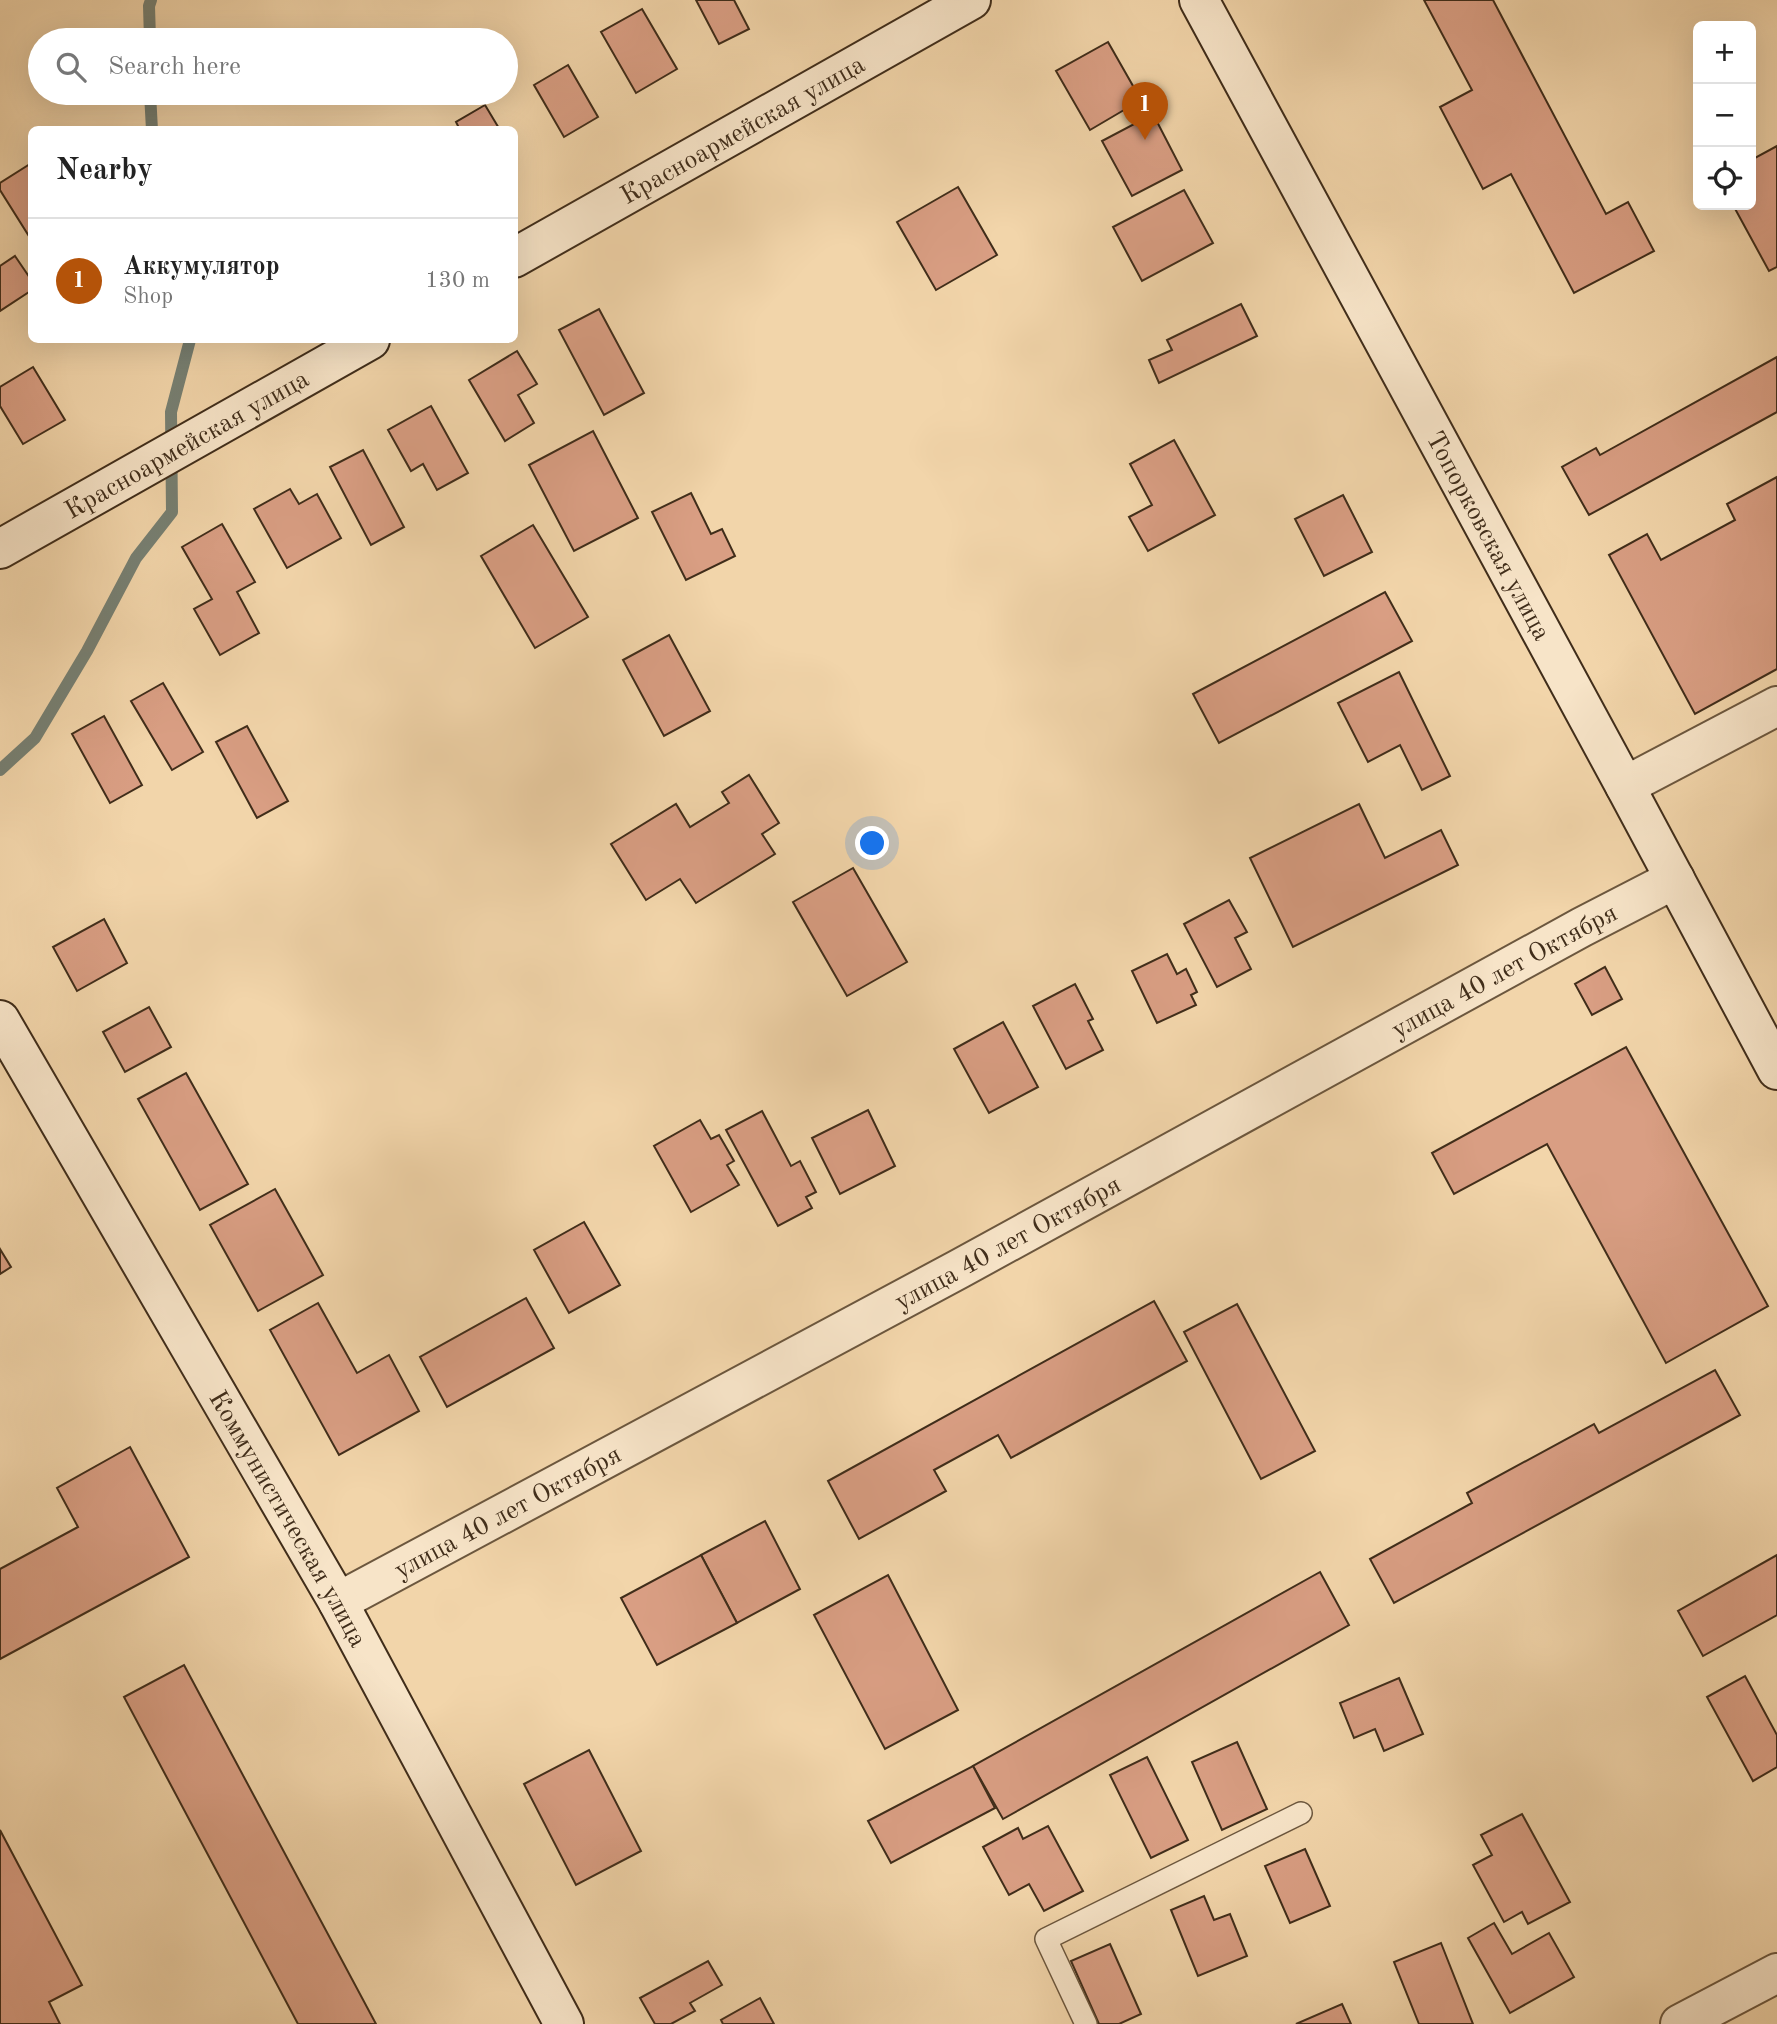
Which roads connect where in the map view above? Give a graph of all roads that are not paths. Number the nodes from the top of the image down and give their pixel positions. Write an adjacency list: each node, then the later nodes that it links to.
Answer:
1 (971, 0): 3 (street, Красноармейская улица)
2 (1199, 0): 7 (street, Топорковская улица)
3 (518, 256)
4 (365, 343): 5 (street, Красноармейская улица)
5 (15, 540)
6 (1777, 706): 7 (street)
7 (1625, 786): 8 (street, Топорковская улица)
8 (1675, 879): 10 (street, Топорковская улица); 11 (street, улица 40 лет Октября)
9 (0, 1020): 11 (street, Коммунистическая улица)
10 (1777, 1070)
11 (338, 1602): 14 (street, Коммунистическая улица)
12 (1301, 1813): 15 (lane)
13 (1777, 1973): 16 (street)
14 (564, 2024)
15 (1086, 2024)
16 (1680, 2024)

